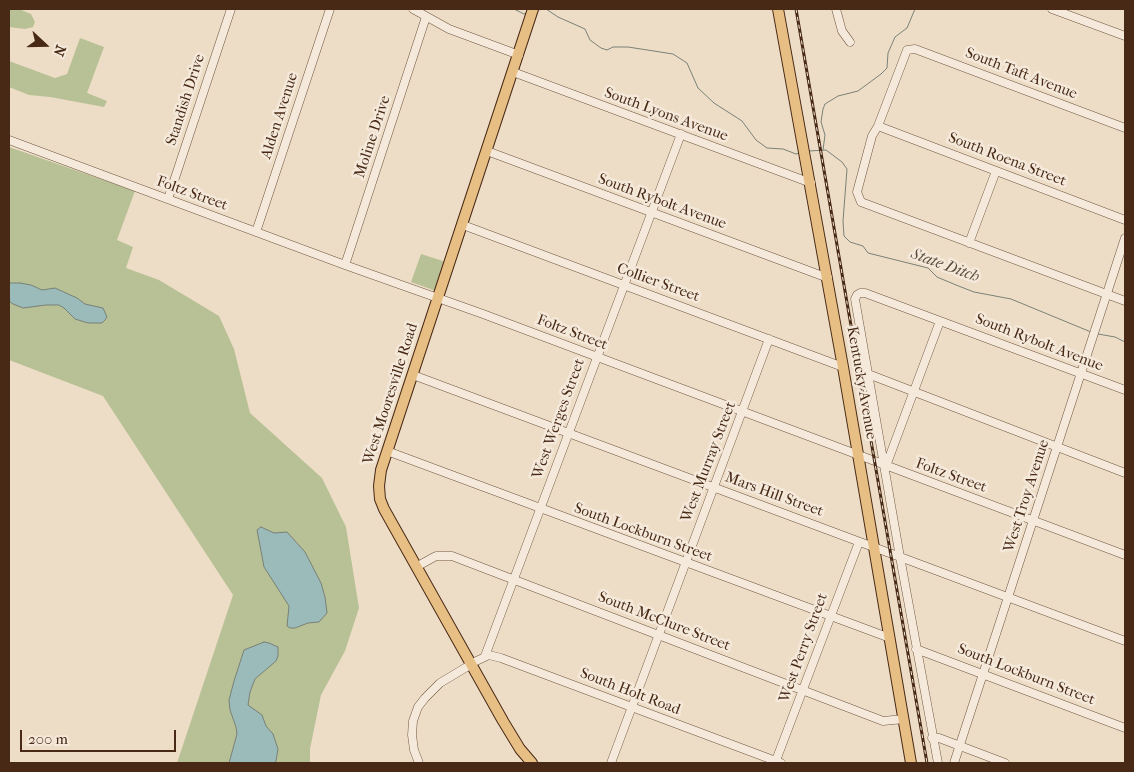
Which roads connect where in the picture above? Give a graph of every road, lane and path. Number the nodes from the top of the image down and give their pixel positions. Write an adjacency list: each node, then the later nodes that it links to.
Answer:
1 (230, 9): 20 (street, Standish Drive)
2 (330, 9): 24 (street, Alden Avenue)
3 (413, 9): 8 (street)
4 (533, 9): 11 (main road, West Mooresville Road)
5 (778, 9): 19 (main road, Kentucky Avenue)
6 (836, 9): 10 (street)
7 (1052, 9): 9 (street)
8 (426, 18): 11 (street); 27 (street, Moline Drive)
9 (1125, 36)
10 (850, 42)
11 (519, 54): 12 (main road, West Mooresville Road)
12 (513, 72): 15 (street, South Lyons Avenue); 17 (main road, West Mooresville Road)
13 (878, 126): 14 (street, South Taft Avenue); 18 (street, South Roena Street); 26 (street)
14 (1125, 128)
15 (681, 134): 19 (street, South Lyons Avenue); 21 (street, West Werges Street)
16 (9, 140): 20 (street, Foltz Street)
17 (487, 152): 21 (street, South Rybolt Avenue); 23 (main road, West Mooresville Road)
18 (996, 171): 22 (street, South Roena Street); 26 (street)
19 (811, 183): 28 (main road, Kentucky Avenue)
20 (168, 199): 24 (street, Foltz Street)
21 (651, 213): 28 (street, South Rybolt Avenue); 29 (street, West Werges Street)
22 (1125, 220)
23 (463, 225): 29 (street, Collier Street); 31 (main road, West Mooresville Road)
24 (256, 232): 27 (street, Foltz Street)
25 (1125, 238): 30 (street, West Troy Avenue)
26 (969, 243): 30 (street)
27 (345, 265): 31 (street, Foltz Street)
28 (828, 278): 36 (main road, Kentucky Avenue)
29 (624, 285): 34 (street, Collier Street); 35 (street, West Werges Street)
30 (1107, 294): 32 (street); 38 (street, West Troy Avenue)
31 (438, 299): 35 (street, Foltz Street); 39 (main road, West Mooresville Road)
32 (1125, 301)
33 (940, 321): 37 (street, South Rybolt Avenue); 38 (street, South Rybolt Avenue); 41 (street)
34 (769, 340): 36 (street, Collier Street); 42 (street, West Murray Street)
35 (597, 357): 42 (street, Foltz Street); 43 (street, West Werges Street)
36 (843, 367): 46 (main road, Kentucky Avenue)
37 (868, 374): 41 (street); 47 (street)
38 (1081, 374): 40 (street, South Rybolt Avenue); 44 (street, West Troy Avenue)
39 (413, 375): 43 (street, Mars Hill Street); 45 (main road, West Mooresville Road)
40 (1125, 390)
41 (913, 392): 44 (street); 47 (street)
42 (742, 412): 46 (street, Foltz Street); 49 (street, West Murray Street)
43 (569, 433): 49 (street, Mars Hill Street); 50 (street, West Werges Street)
44 (1057, 447): 48 (street); 51 (street, West Troy Avenue)
45 (387, 451): 50 (street, South Lockburn Street); 57 (main road, West Mooresville Road)
46 (858, 456): 47 (street, Foltz Street); 53 (main road, Kentucky Avenue)
47 (885, 466): 51 (street, Foltz Street); 55 (street)
48 (1125, 473)
49 (714, 488): 52 (street, Mars Hill Street); 56 (street, West Murray Street)
50 (540, 509): 56 (street, South Lockburn Street); 58 (street, West Werges Street)
51 (1033, 521): 54 (street, Foltz Street); 59 (street, West Troy Avenue)
52 (859, 542): 53 (street, Mars Hill Street); 60 (street, West Perry Street)
53 (874, 548): 55 (street, Mars Hill Street); 62 (main road, Kentucky Avenue)
54 (1125, 555)
55 (900, 557): 59 (street, Mars Hill Street); 64 (street)
56 (685, 563): 60 (street, South Lockburn Street); 61 (street, West Murray Street)
57 (416, 567): 58 (street, South McClure Street); 66 (main road, West Mooresville Road)
58 (514, 580): 61 (street, South McClure Street); 65 (street, West Werges Street)
59 (1008, 598): 63 (street, Mars Hill Street); 67 (street, West Troy Avenue)
60 (830, 617): 62 (street, South Lockburn Street); 68 (street, West Perry Street)
61 (659, 635): 68 (street, South McClure Street); 69 (street, West Murray Street)
62 (890, 638): 70 (main road, Kentucky Avenue)
63 (1125, 642)
64 (916, 649): 67 (street, South Lockburn Street); 72 (street)
65 (485, 656): 66 (street); 69 (street, South Holt Road)
66 (470, 664): 74 (street); 75 (main road, West Mooresville Road)
67 (983, 674): 71 (street, South Lockburn Street); 73 (street, West Troy Avenue)
68 (803, 689): 70 (street, South McClure Street); 77 (street, West Perry Street)
69 (632, 707): 76 (street, West Murray Street); 77 (street, South Holt Road)
70 (904, 719): 78 (main road, Kentucky Avenue)
71 (1125, 728)
72 (936, 738): 73 (street); 79 (street)
73 (960, 746): 80 (street, West Troy Avenue); 81 (street)
74 (419, 763)
75 (532, 763)
76 (610, 763)
77 (777, 763)
78 (911, 763)
79 (938, 763)
80 (954, 763)
81 (1005, 763)

